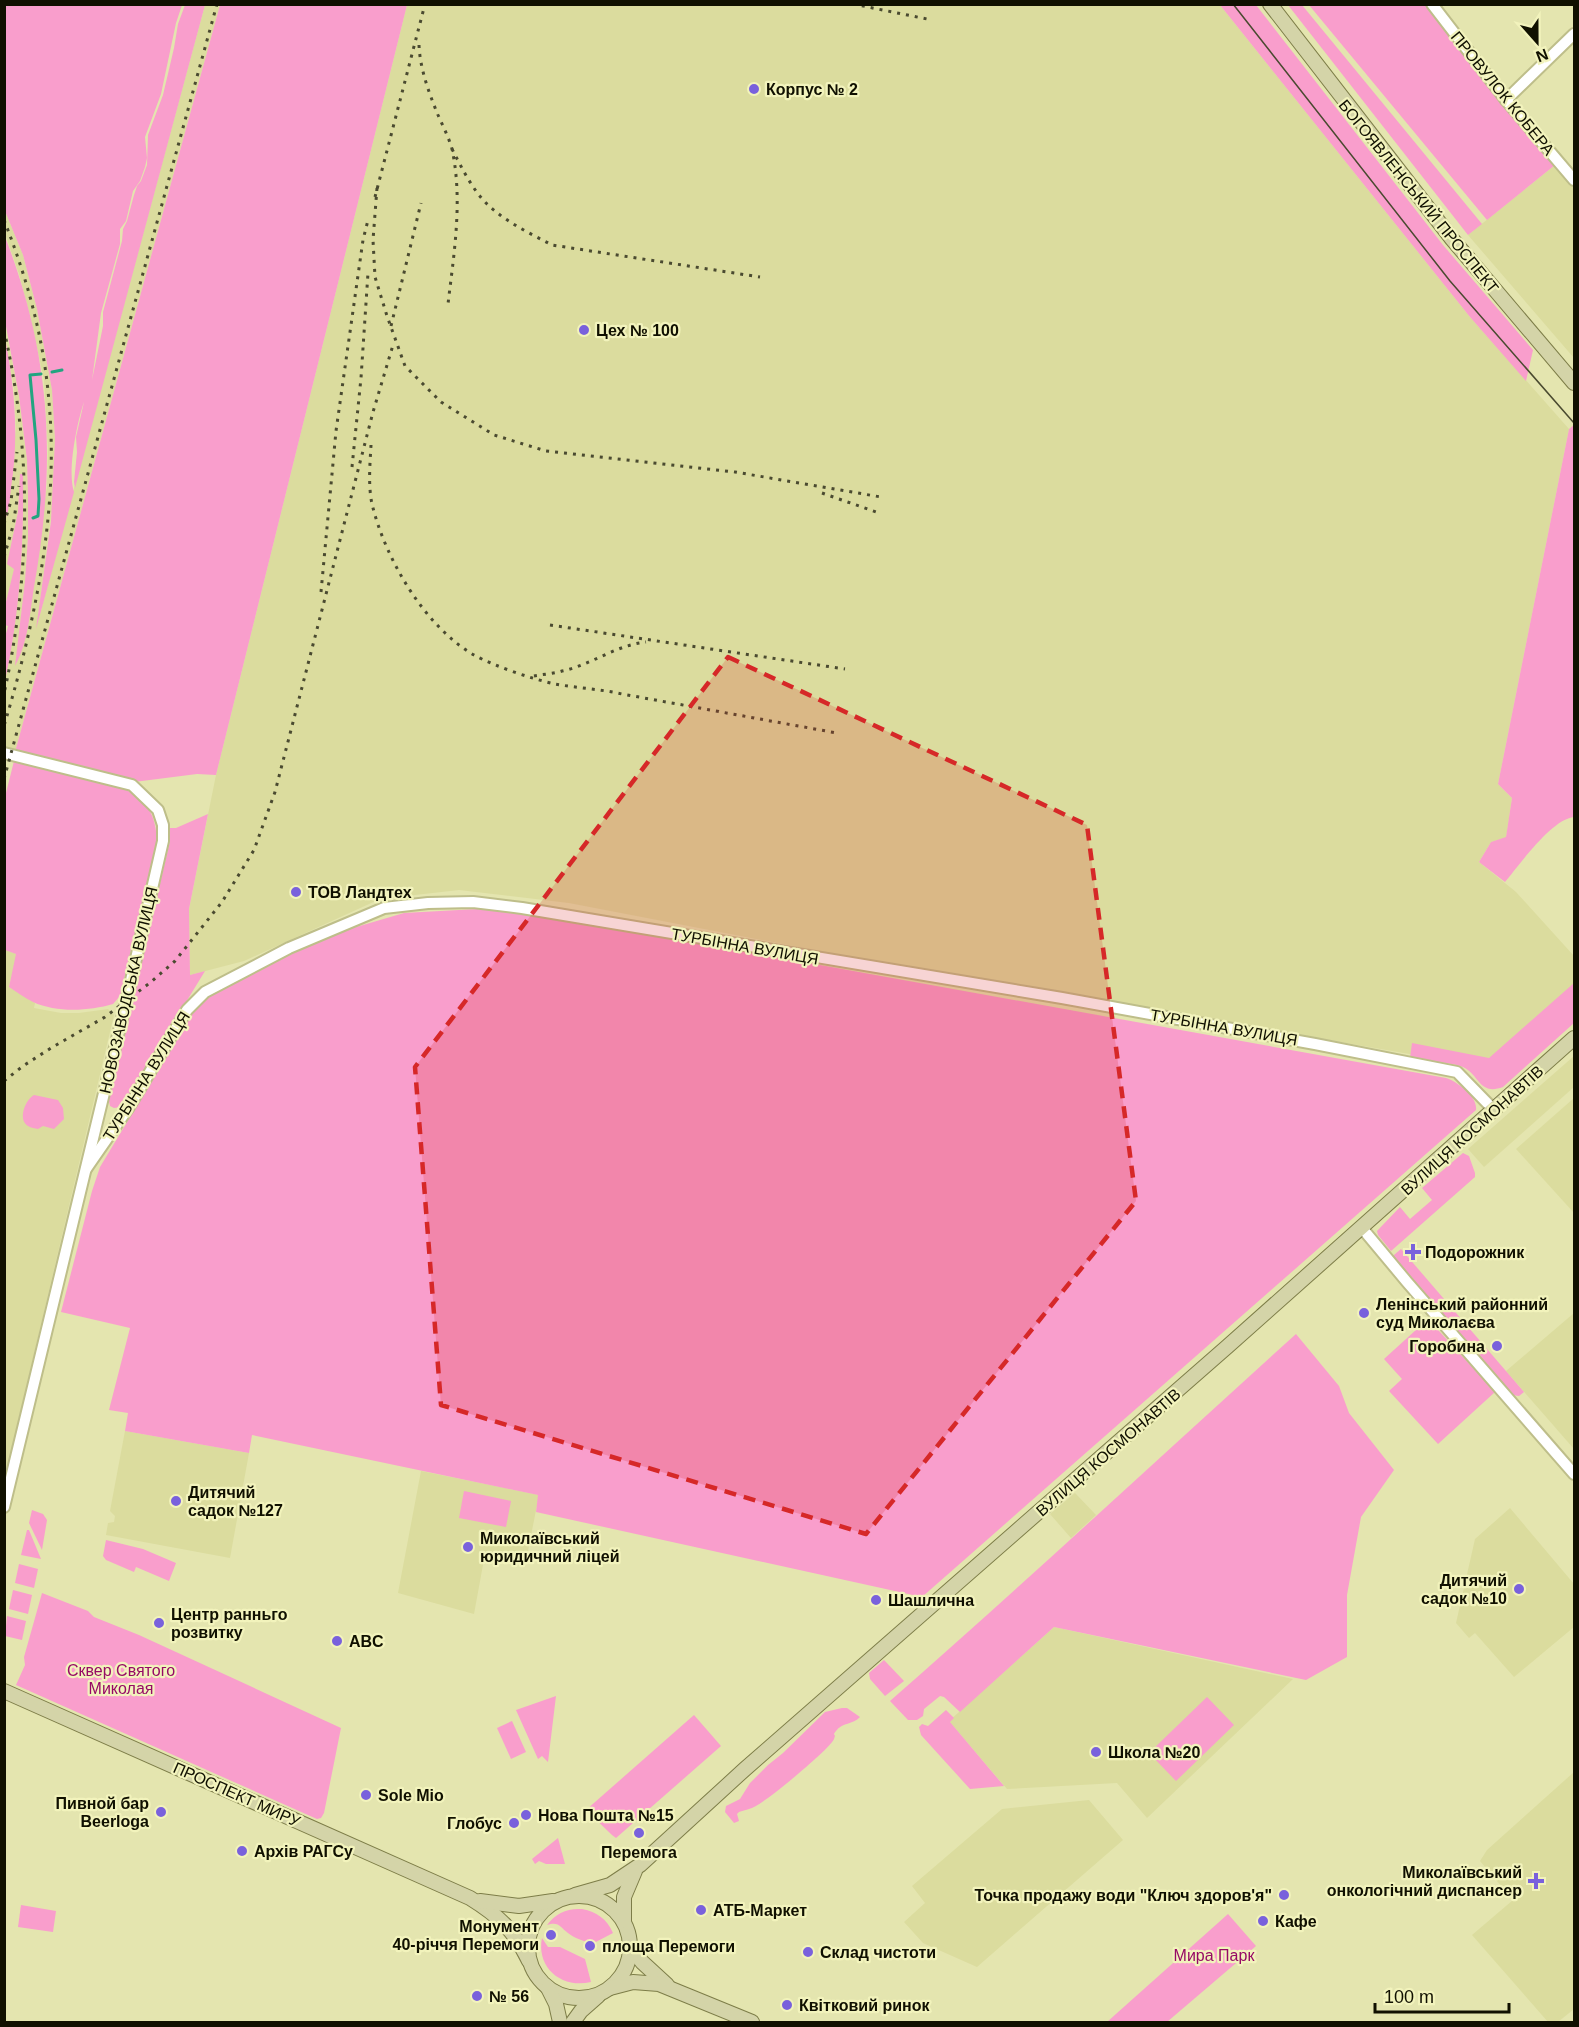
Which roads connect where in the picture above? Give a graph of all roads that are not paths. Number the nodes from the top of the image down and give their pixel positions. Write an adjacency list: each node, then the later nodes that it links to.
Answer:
1 (1270, 4): 6 (main road, БОГОЯВЛЕНСЬКИЙ ПРОСПЕКТ)
2 (1432, 4): 4 (street, ПРОВУЛОК КОБЕРА)
3 (1575, 34): 4 (street)
4 (1506, 100): 5 (street, ПРОВУЛОК КОБЕРА)
5 (1575, 180)
6 (1575, 383)
7 (4, 753): 10 (street, НОВОЗАВОДСЬКА ВУЛИЦЯ)
8 (1575, 1038): 9 (main road, ВУЛИЦЯ КОСМОНАВТІВ)
9 (1494, 1110): 10 (street, ТУРБІННА ВУЛИЦЯ); 11 (main road, ВУЛИЦЯ КОСМОНАВТІВ)
10 (86, 1169): 13 (street, НОВОЗАВОДСЬКА ВУЛИЦЯ)
11 (1362, 1228): 12 (street); 15 (main road, ВУЛИЦЯ КОСМОНАВТІВ)
12 (1575, 1474)
13 (4, 1508)
14 (4, 1691): 17 (main road, ПРОСПЕКТ МИРУ)
15 (640, 1865): 16 (main road, ВУЛИЦЯ КОСМОНАВТІВ); 19 (main road, ВУЛИЦЯ КОСМОНАВТІВ)
16 (575, 1895): 18 (main road); 19 (main road)
17 (470, 1898): 18 (main road, ПРОСПЕКТ МИРУ); 21 (main road, ПРОСПЕКТ МИРУ)
18 (556, 1900): 21 (main road)
19 (625, 1923): 20 (main road)
20 (630, 1946): 23 (main road); 24 (main road)
21 (529, 1961): 22 (main road)
22 (548, 1988): 24 (main road); 25 (main road)
23 (671, 1988): 24 (main road); 27 (main road)
24 (604, 1991): 26 (main road)
25 (560, 2022)
26 (573, 2022)
27 (752, 2022)

